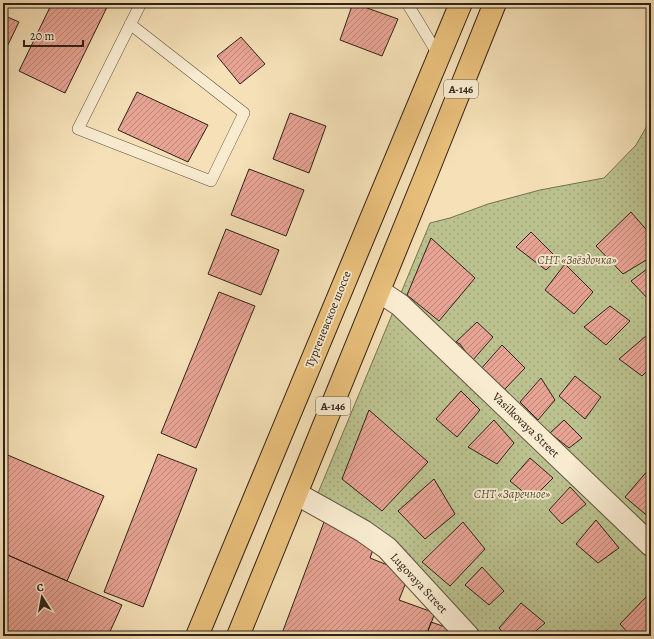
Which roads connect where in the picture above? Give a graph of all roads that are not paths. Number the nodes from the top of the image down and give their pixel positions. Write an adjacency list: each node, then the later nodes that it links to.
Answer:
1 (141, 3): 5 (lane)
2 (407, 3): 6 (lane)
3 (461, 3): 6 (highway, Тургеневское шоссе / А-146)
4 (495, 3): 7 (highway, А-146)
5 (130, 24): 5 (lane)
6 (439, 56): 10 (highway, Тургеневское шоссе / А-146)
7 (379, 291): 8 (highway, А-146); 9 (street, Vasilkovaya Street)
8 (297, 494): 11 (highway, А-146); 12 (street, Lugovaya Street)
9 (651, 545)
10 (197, 636)
11 (238, 636)
12 (468, 636)

